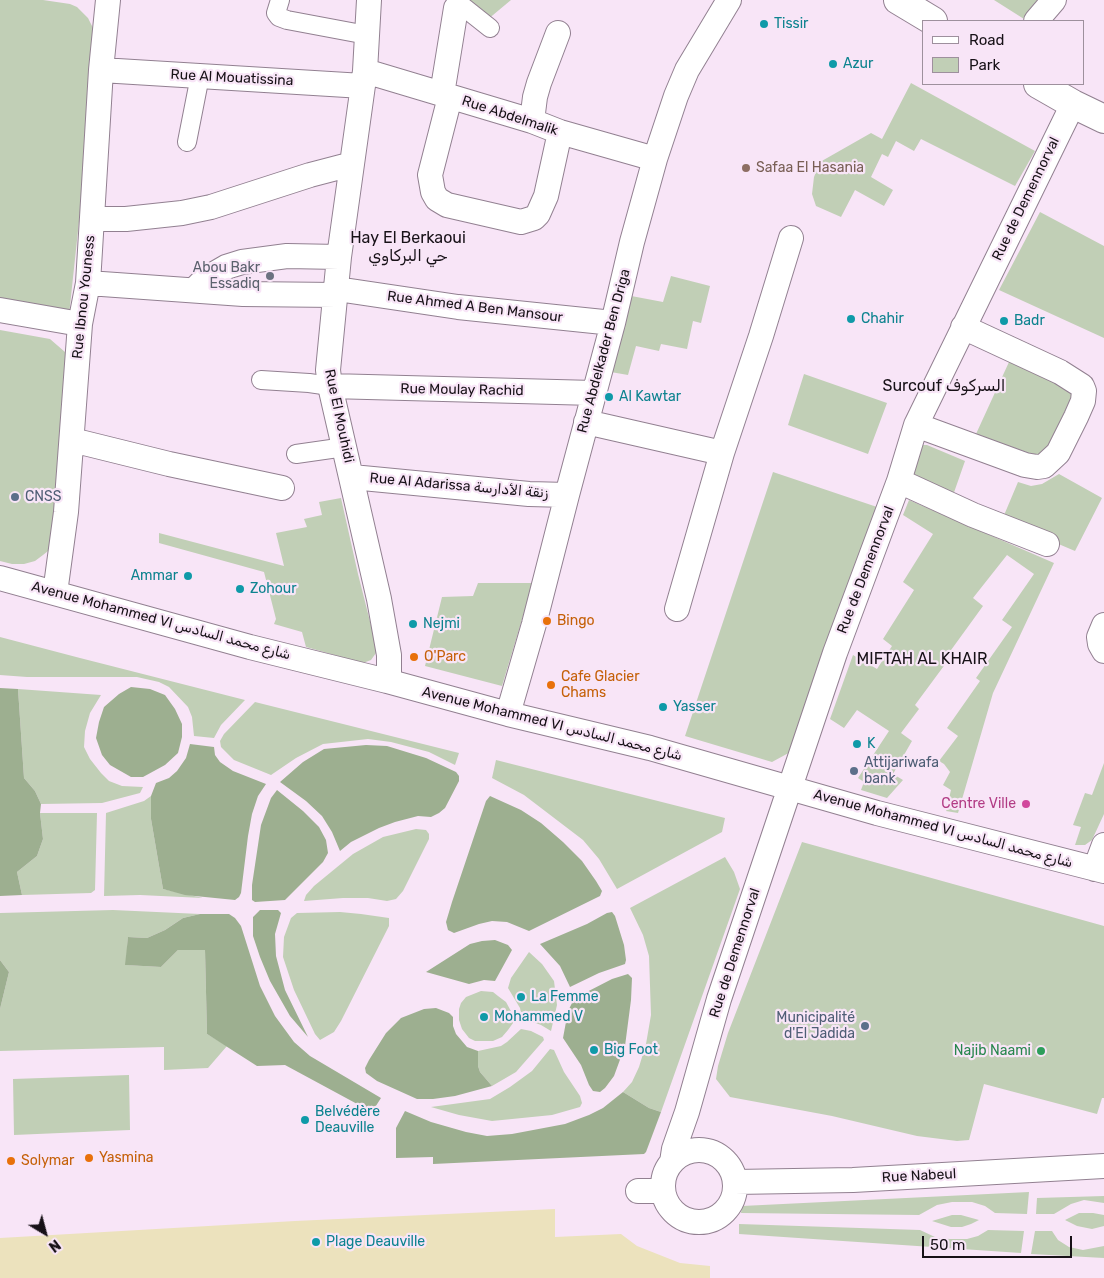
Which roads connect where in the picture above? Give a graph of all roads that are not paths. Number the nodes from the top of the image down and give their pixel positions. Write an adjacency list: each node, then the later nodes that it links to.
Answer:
1 (108, 0): 13 (street, Rue Ibnou Youness)
2 (280, 0): 12 (street)
3 (369, 0): 12 (street, Rue El Mouhidi)
4 (729, 0): 23 (street, Rue Abdelkader Ben Driga)
5 (898, 0): 8 (street)
6 (1054, 0): 9 (street)
7 (456, 4): 10 (street); 17 (street)
8 (931, 20)
9 (1037, 20)
10 (490, 28)
11 (558, 33): 20 (street)
12 (367, 34): 15 (street, Rue El Mouhidi)
13 (102, 70): 14 (street, Rue Al Mouatissina); 25 (street, Rue Ibnou Youness)
14 (200, 76): 15 (street, Rue Al Mouatissina); 22 (street)
15 (364, 78): 17 (street, Rue Abdelmalik); 24 (street, Rue El Mouhidi)
16 (1040, 85): 18 (street)
17 (446, 96): 20 (street, Rue Abdelmalik); 21 (street)
18 (1073, 104): 19 (street); 34 (street, Rue de Demennorval)
19 (1104, 119)
20 (532, 121): 21 (street, Rue Abdelmalik)
21 (560, 132): 23 (street, Rue Abdelmalik)
22 (187, 142)
23 (655, 159): 32 (street, Rue Abdelkader Ben Driga)
24 (352, 164): 25 (street); 27 (street, Rue El Mouhidi)
25 (92, 219): 28 (street, Rue Ibnou Youness)
26 (791, 238): 42 (street)
27 (339, 258): 29 (street); 30 (street, Rue El Mouhidi)
28 (88, 284): 29 (street, Rue Ahmed A Ben Mansour); 33 (street, Rue Ibnou Youness)
29 (194, 290): 30 (street, Rue Ahmed A Ben Mansour)
30 (337, 292): 32 (street, Rue Ahmed A Ben Mansour); 36 (street, Rue El Mouhidi)
31 (0, 310): 33 (street)
32 (613, 323): 37 (street, Rue Abdelkader Ben Driga)
33 (80, 324): 40 (street, Rue Ibnou Youness)
34 (963, 327): 39 (street, Rue de Demennorval); 39 (street)
35 (261, 380): 36 (street)
36 (330, 386): 37 (street, Rue Moulay Rachid); 41 (street, Rue El Mouhidi)
37 (594, 393): 38 (street, Rue Abdelkader Ben Driga)
38 (586, 422): 42 (street); 47 (street, Rue Abdelkader Ben Driga)
39 (916, 425): 45 (street, Rue de Demennorval)
40 (72, 440): 46 (street); 50 (street, Rue Ibnou Youness)
41 (345, 447): 43 (street); 44 (street, Rue El Mouhidi)
42 (722, 453): 51 (street)
43 (296, 454)
44 (352, 477): 47 (street, Rue Al Adarissa زنقة الأدارسة); 54 (street, Rue El Mouhidi)
45 (899, 481): 48 (street); 56 (street, Rue de Demennorval)
46 (282, 488)
47 (567, 495): 55 (street, Rue Abdelkader Ben Driga)
48 (1047, 544)
49 (0, 578): 50 (street, Avenue Mohammed VI شارع محمد السادس)
50 (55, 592): 54 (street, Avenue Mohammed VI شارع محمد السادس)
51 (677, 609)
52 (1104, 625): 53 (street)
53 (1104, 651)
54 (387, 681): 55 (street, Avenue Mohammed VI شارع محمد السادس)
55 (508, 714): 56 (street, Avenue Mohammed VI شارع محمد السادس)
56 (790, 788): 58 (street, Avenue Mohammed VI شارع محمد السادس); 59 (street, Rue de Demennorval)
57 (1104, 845): 58 (street)
58 (1099, 870)
59 (688, 1112): 60 (street); 61 (street, Rue de Demennorval)
60 (698, 1149): 61 (street); 63 (street)
61 (672, 1162): 65 (street, Rue de Demennorval)
62 (1104, 1166): 63 (street, Rue Nabeul)
63 (735, 1182): 65 (street)
64 (638, 1191): 65 (street)
65 (662, 1192)

